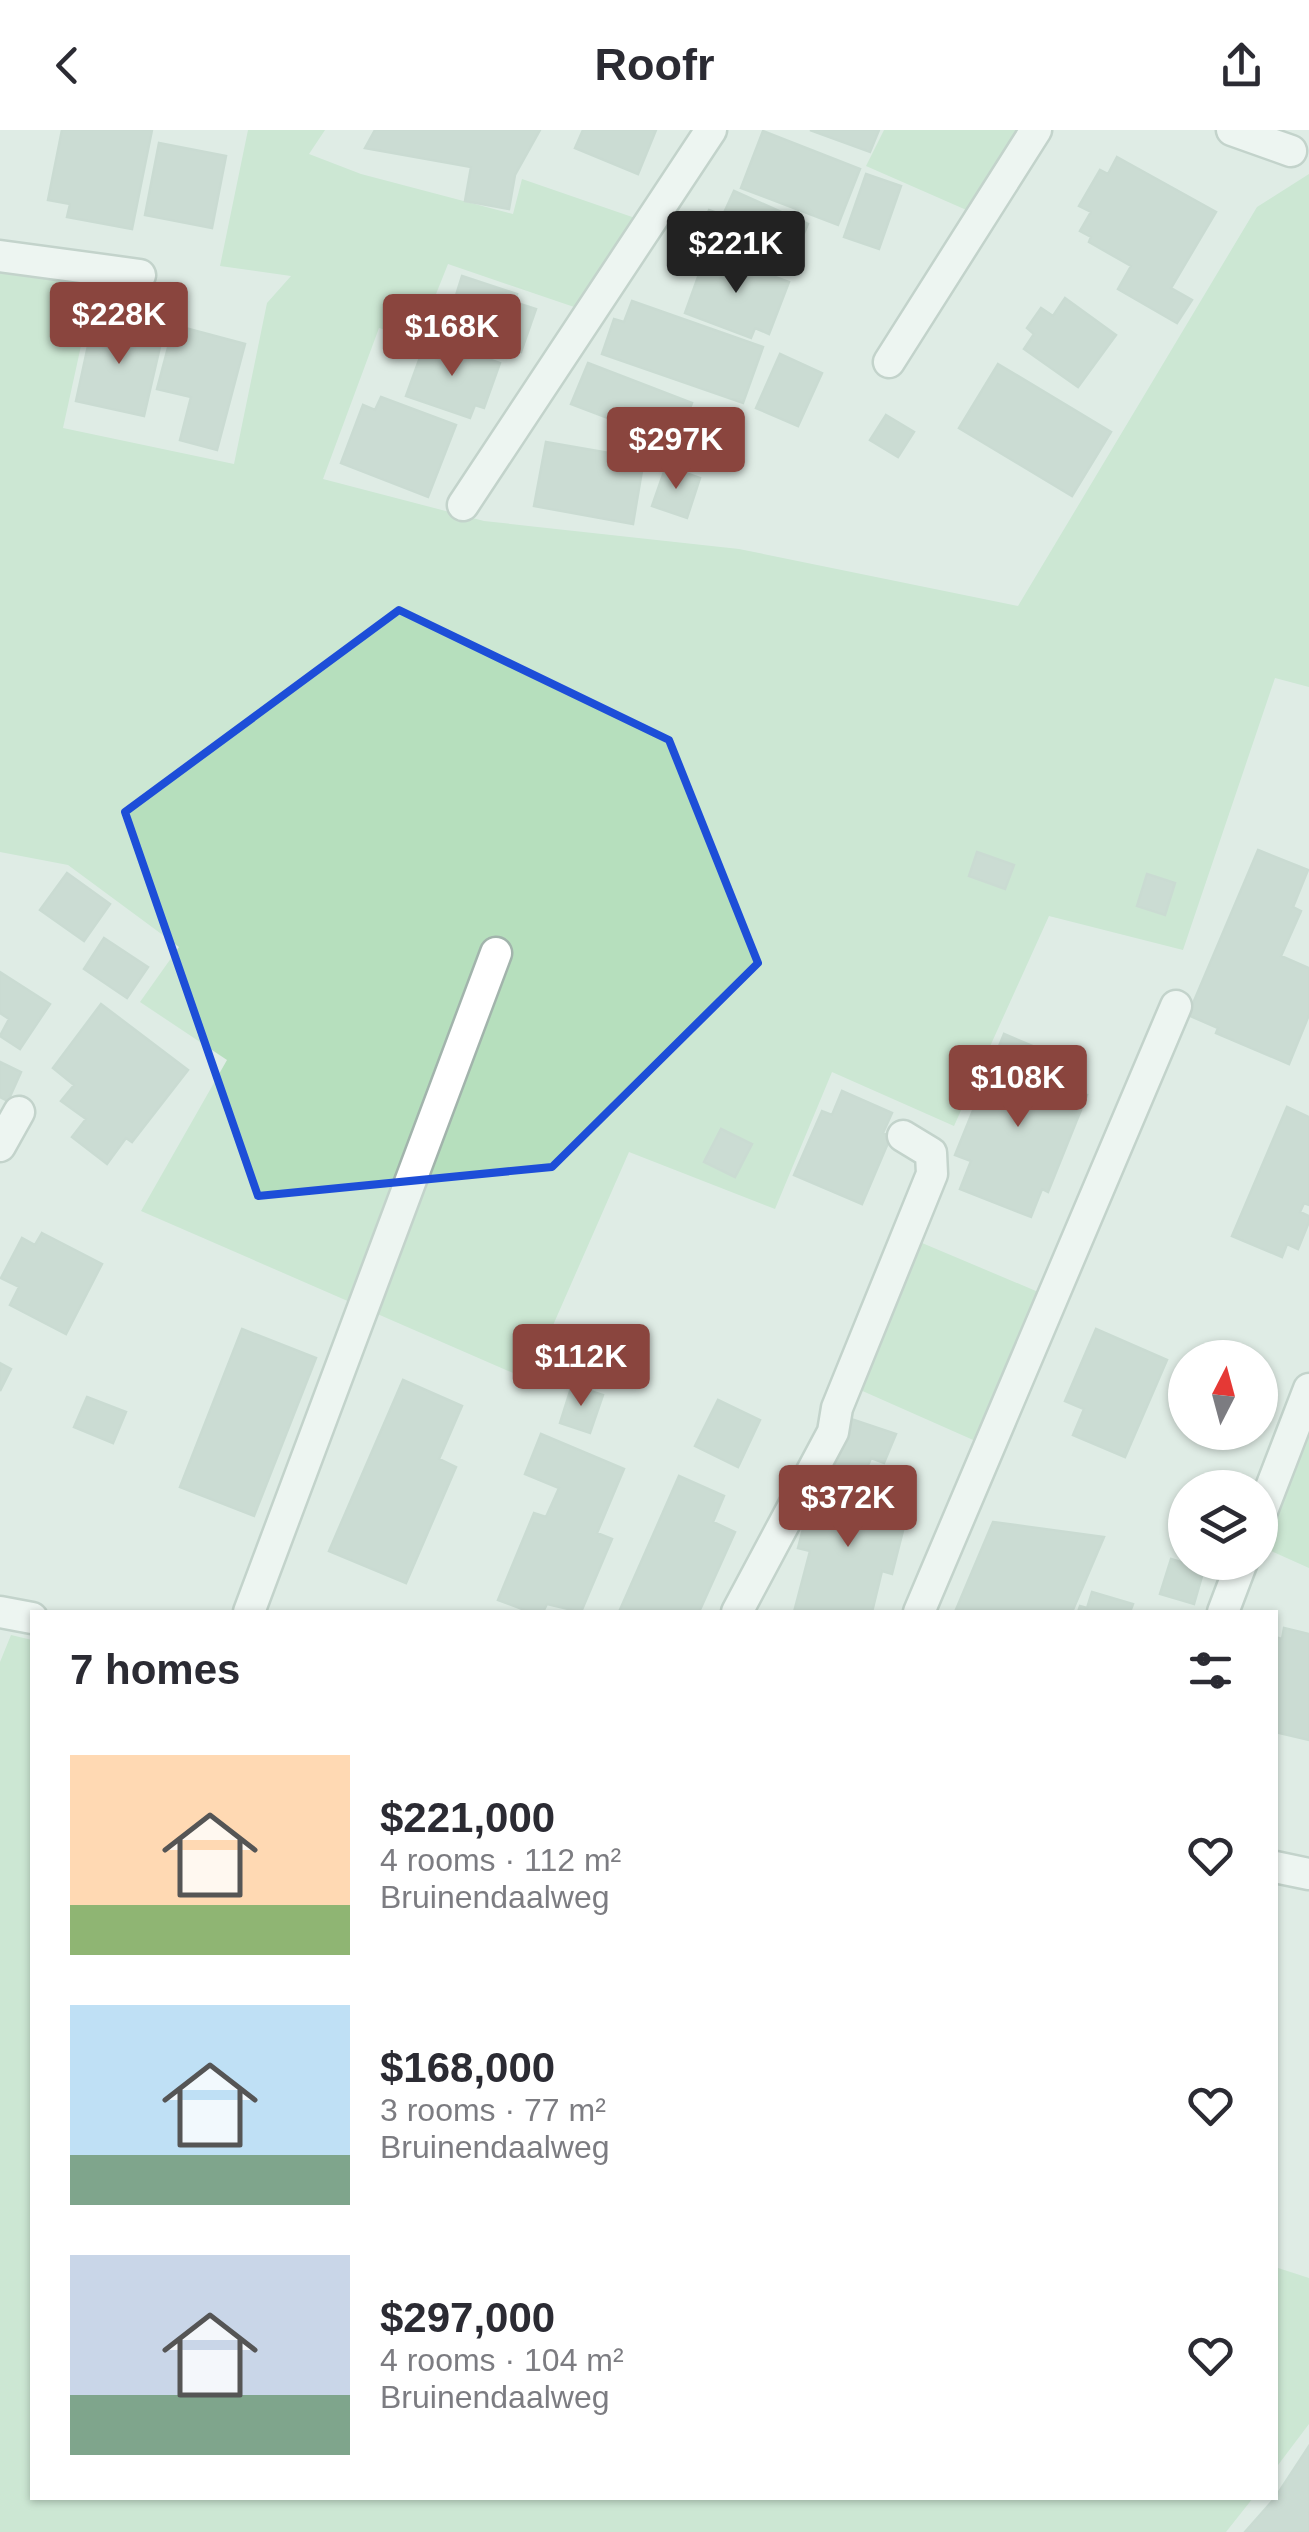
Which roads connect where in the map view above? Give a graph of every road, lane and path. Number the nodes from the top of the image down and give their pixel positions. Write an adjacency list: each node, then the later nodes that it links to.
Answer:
1 (712, 130): 8 (street)
2 (1036, 130): 7 (street)
3 (1232, 130): 4 (street)
4 (1291, 152)
5 (0, 256): 6 (street)
6 (140, 275)
7 (890, 362)
8 (463, 505)
9 (496, 953): 17 (street)
10 (1176, 1006): 19 (street)
11 (19, 1112): 13 (street)
12 (903, 1136): 18 (street)
13 (0, 1146)
14 (1309, 1389): 15 (street)
15 (1278, 1470)
16 (1235, 1580): 20 (street)
17 (250, 1610)
18 (738, 1610)
19 (920, 1610)
20 (1224, 1610)
21 (0, 1612): 22 (street)
22 (30, 1618)
23 (1278, 1868): 24 (street)
24 (1309, 1874)

